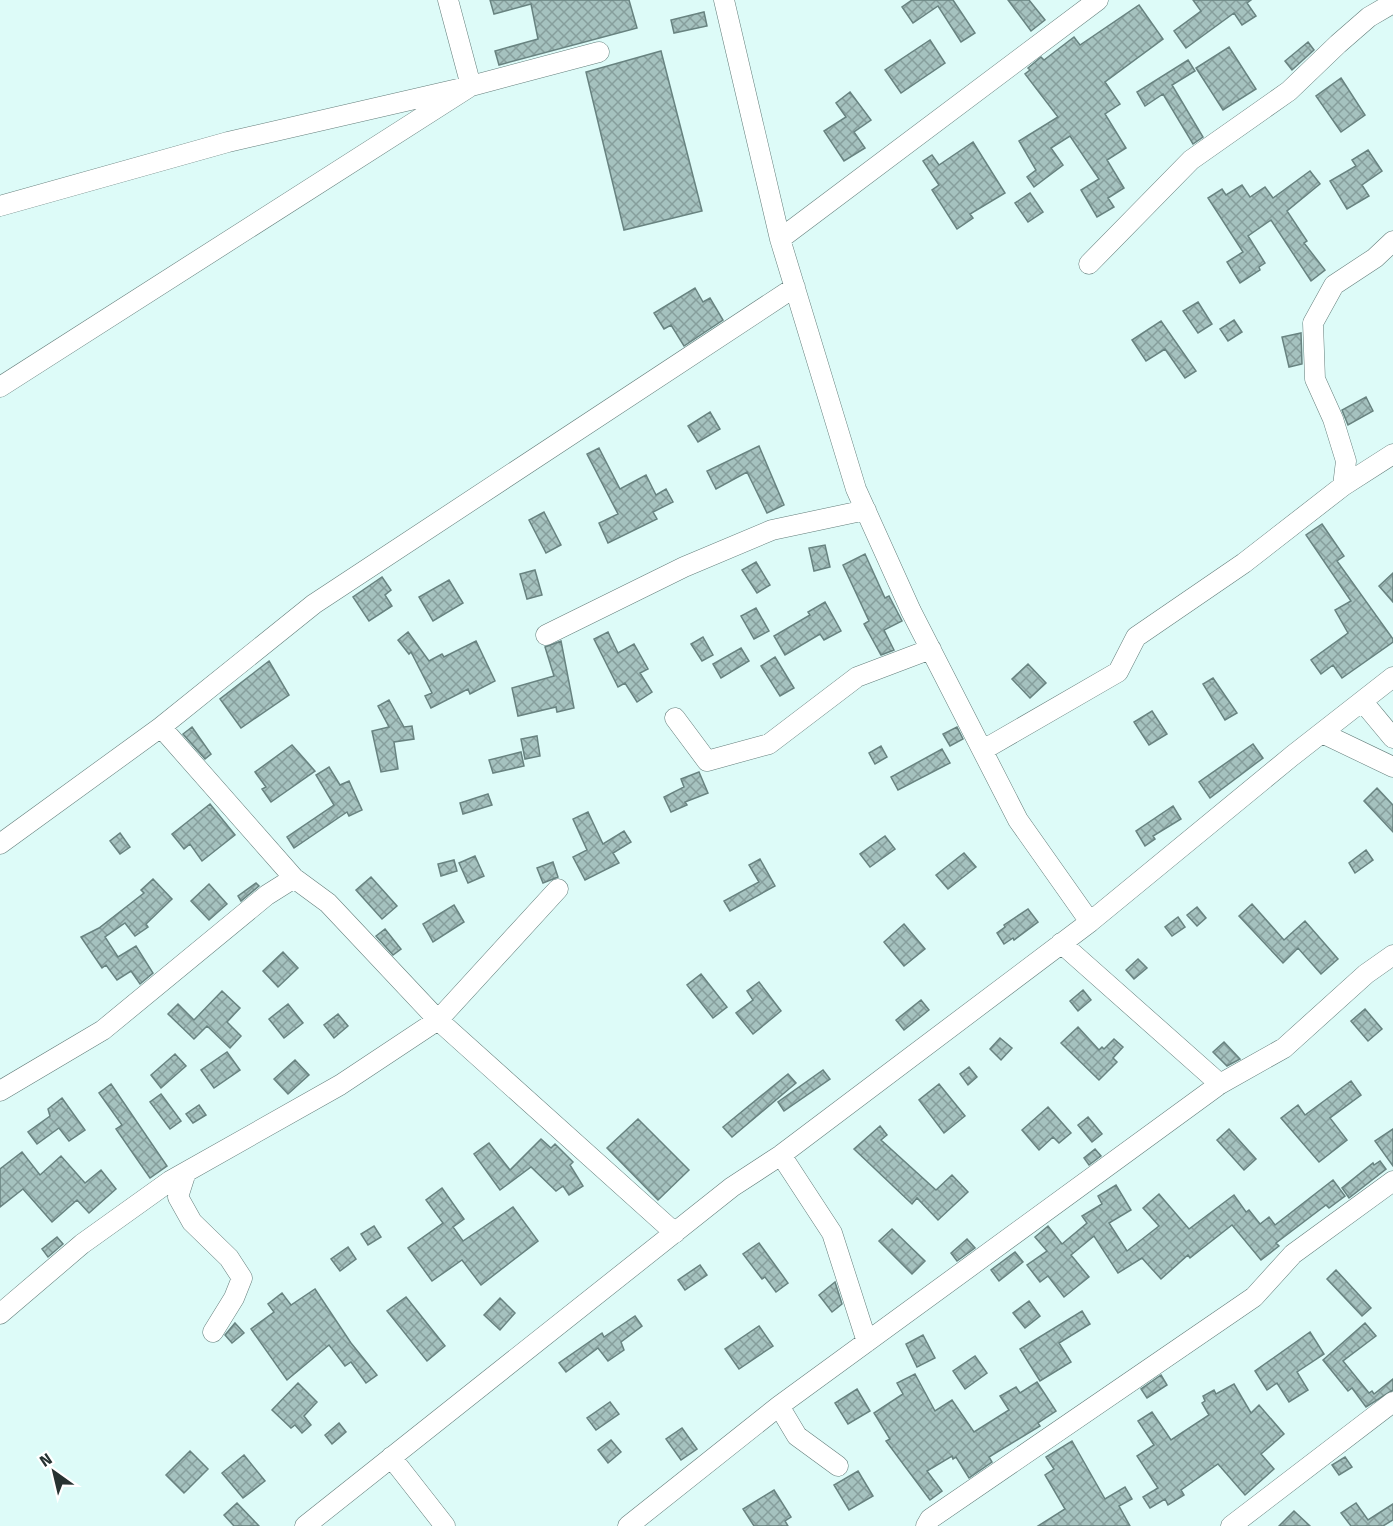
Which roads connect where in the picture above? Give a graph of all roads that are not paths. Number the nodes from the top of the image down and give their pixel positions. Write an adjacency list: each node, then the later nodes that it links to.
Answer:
1 (448, 0): 6 (street)
2 (724, 0): 8 (street)
3 (1098, 0): 8 (street)
4 (1393, 3): 10 (street)
5 (599, 52): 6 (street)
6 (471, 86): 7 (street); 12 (street)
7 (0, 206)
8 (780, 239): 11 (street)
9 (1393, 241): 14 (street)
10 (1089, 264)
11 (795, 287): 15 (street); 21 (street)
12 (0, 387)
13 (1393, 454): 14 (street)
14 (1342, 486): 24 (street)
15 (866, 510): 16 (street); 17 (street)
16 (546, 635)
17 (931, 649): 20 (street); 24 (street)
18 (1393, 677): 19 (street)
19 (1363, 702): 22 (street); 23 (street)
20 (675, 718)
21 (161, 727): 26 (street); 27 (street)
22 (1322, 733): 25 (street); 29 (street)
23 (1393, 738)
24 (982, 750): 29 (street)
25 (1393, 766)
26 (0, 844)
27 (294, 878): 32 (street); 34 (street)
28 (558, 889): 32 (street)
29 (1090, 922): 30 (street)
30 (1061, 943): 33 (street); 35 (street)
31 (1393, 955): 33 (street)
32 (438, 1020): 36 (street); 38 (street)
33 (1220, 1084): 41 (street)
34 (0, 1091)
35 (781, 1155): 38 (street); 41 (street)
36 (186, 1172): 39 (street); 40 (street)
37 (1393, 1181): 49 (street)
38 (675, 1233): 44 (street)
39 (0, 1314)
40 (213, 1332)
41 (867, 1342): 43 (street)
42 (1393, 1402): 50 (street)
43 (779, 1406): 45 (street); 48 (street)
44 (391, 1457): 46 (street); 47 (street)
45 (838, 1466)
46 (305, 1526)
47 (445, 1526)
48 (628, 1526)
49 (926, 1526)
50 (1231, 1526)

